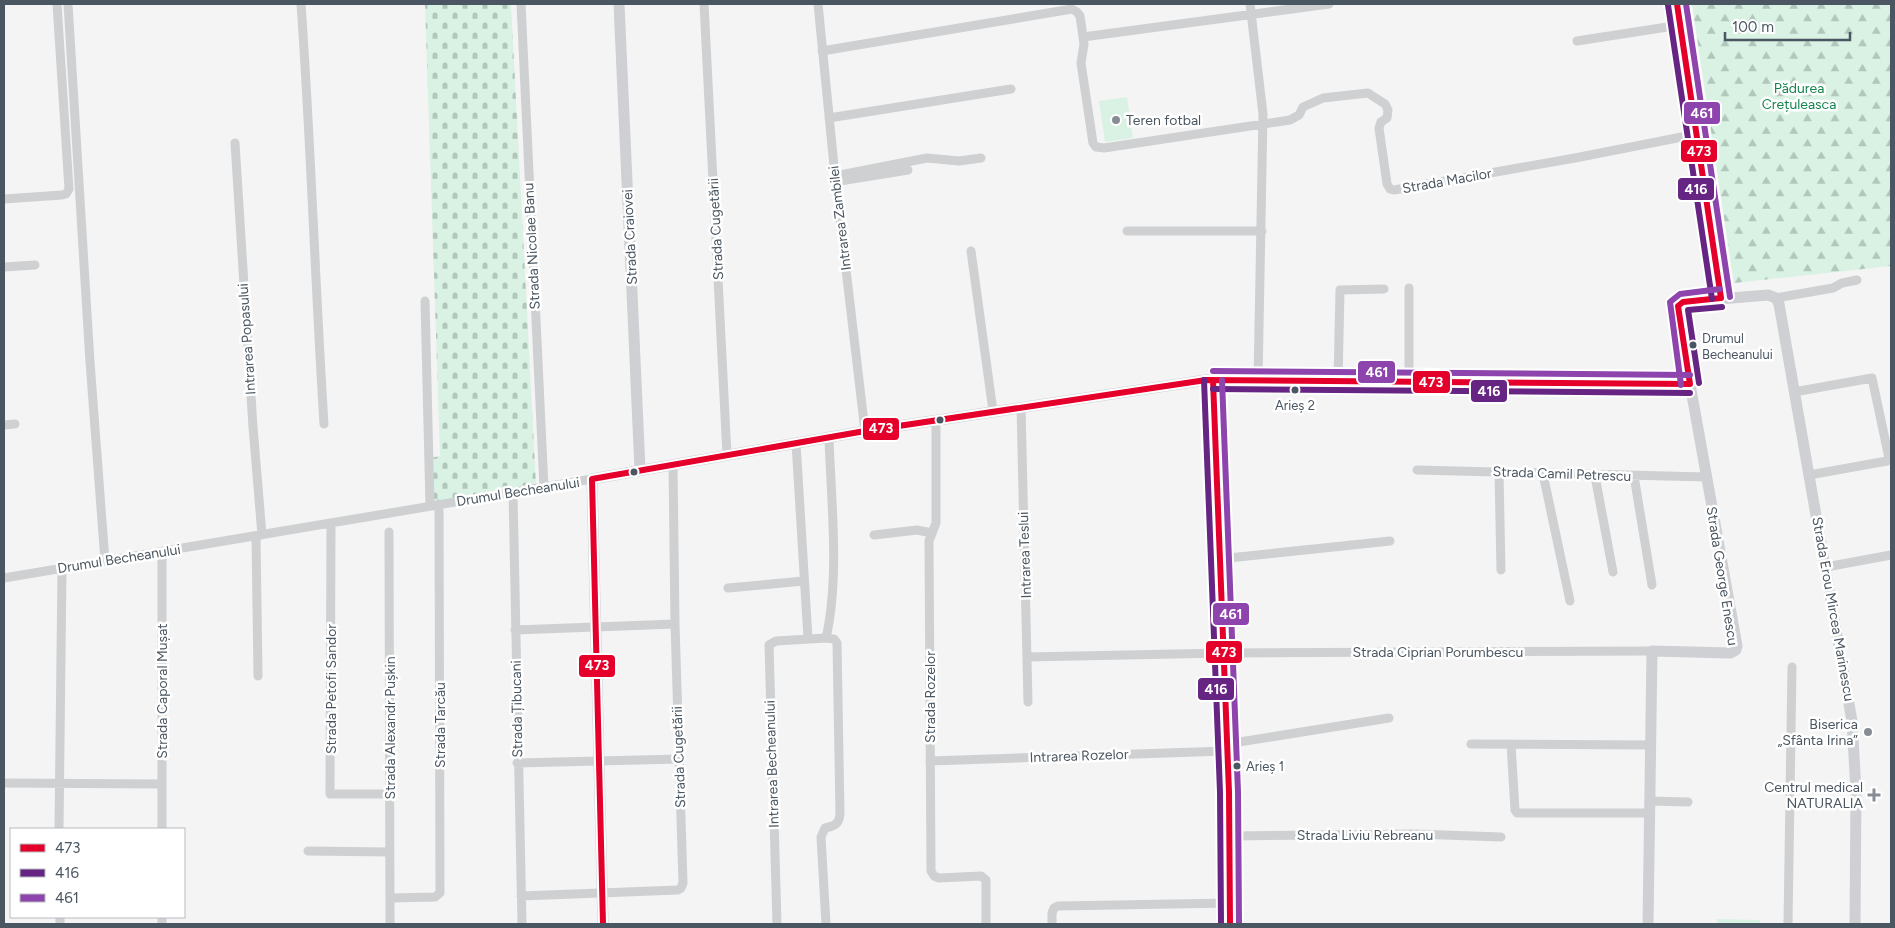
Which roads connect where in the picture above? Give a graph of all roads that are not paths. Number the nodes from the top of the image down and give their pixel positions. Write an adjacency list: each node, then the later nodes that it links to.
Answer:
1 (57, 4): 24 (street)
2 (68, 4): 74 (street)
3 (301, 4): 46 (street)
4 (521, 4): 62 (street, Strada Nicolae Banu)
5 (619, 4): 53 (street, Strada Craiovei)
6 (704, 4): 51 (street, Strada Cugetării)
7 (818, 4): 15 (street, Intrarea Zambilei)
8 (1250, 4): 11 (street)
9 (1329, 4): 11 (street)
10 (1676, 4): 12 (street)
11 (1252, 14): 13 (street); 18 (street)
12 (1680, 25): 14 (street); 19 (street)
13 (1083, 37): 15 (street); 18 (street)
14 (1577, 41)
15 (822, 51): 17 (street, Intrarea Zambilei)
16 (1011, 89): 17 (street)
17 (829, 118): 23 (street, Intrarea Zambilei)
18 (1262, 124): 19 (street, Strada Macilor); 26 (street)
19 (1697, 134): 33 (street)
20 (235, 143): 69 (street, Intrarea Popasului)
21 (980, 158): 23 (street)
22 (908, 170): 23 (street)
23 (835, 178): 48 (street, Intrarea Zambilei)
24 (4, 199)
25 (1128, 231): 26 (street)
26 (1262, 231): 37 (street)
27 (971, 252): 43 (street)
28 (35, 265): 29 (street)
29 (4, 267)
30 (1857, 280): 34 (street)
31 (1408, 288): 39 (street)
32 (1384, 289): 38 (street)
33 (1721, 298): 34 (street, Strada George Enescu); 40 (street, Strada George Enescu)
34 (1776, 298): 41 (street, Strada Erou Mircea Marinescu)
35 (425, 301): 64 (street)
36 (1213, 380): 37 (street, Drumul Becheanului); 42 (street, Drumul Becheanului); 73 (street)
37 (1258, 381): 38 (street, Drumul Becheanului)
38 (1338, 382): 39 (street, Drumul Becheanului)
39 (1410, 383): 40 (street, Drumul Becheanului)
40 (1690, 384): 60 (street, Strada George Enescu)
41 (1794, 392): 57 (street, Strada Erou Mircea Marinescu); 57 (street)
42 (1020, 407): 43 (street, Drumul Becheanului); 91 (street, Intrarea Teslui)
43 (993, 411): 44 (street, Drumul Becheanului)
44 (936, 421): 48 (street, Drumul Becheanului); 67 (street, Strada Rozelor)
45 (15, 424): 47 (street)
46 (324, 424)
47 (4, 425)
48 (865, 432): 49 (street, Drumul Becheanului)
49 (829, 438): 50 (street, Drumul Becheanului); 88 (street)
50 (796, 443): 51 (street, Drumul Becheanului); 80 (street)
51 (728, 455): 52 (street, Drumul Becheanului)
52 (673, 465): 53 (street, Drumul Becheanului); 84 (street, Strada Cugetării)
53 (640, 470): 61 (street, Drumul Becheanului)
54 (1417, 470): 55 (street, Strada Camil Petrescu)
55 (1499, 472): 56 (street, Strada Camil Petrescu); 77 (street)
56 (1543, 474): 58 (street, Strada Camil Petrescu); 83 (street)
57 (1809, 475): 75 (street, Strada Erou Mircea Marinescu)
58 (1595, 476): 59 (street, Strada Camil Petrescu); 78 (street)
59 (1634, 476): 60 (street, Strada Camil Petrescu); 81 (street)
60 (1706, 477): 89 (street, Strada George Enescu)
61 (592, 480): 62 (street, Drumul Becheanului); 85 (street)
62 (544, 488): 63 (street, Drumul Becheanului)
63 (512, 493): 64 (street, Drumul Becheanului); 86 (street, Strada Țibucani)
64 (435, 505): 65 (street, Drumul Becheanului); 119 (street, Strada Tarcău)
65 (330, 523): 69 (street, Drumul Becheanului); 107 (street, Strada Petofi Sandor)
66 (389, 532): 107 (street, Strada Alexandr Pușkin)
67 (932, 533): 68 (street); 102 (street, Strada Rozelor)
68 (874, 535)
69 (259, 536): 71 (street, Drumul Becheanului); 93 (street, Intrarea Popasului)
70 (1390, 541): 73 (street)
71 (162, 553): 74 (street, Drumul Becheanului); 105 (street, Strada Caporal Mușat)
72 (1891, 555): 75 (street)
73 (1219, 558): 90 (street)
74 (105, 561): 76 (street, Drumul Becheanului)
75 (1826, 567): 131 (street, Strada Erou Mircea Marinescu)
76 (62, 569): 79 (street, Drumul Becheanului); 106 (street)
77 (1501, 570)
78 (1613, 572)
79 (4, 578)
80 (804, 581): 82 (street); 87 (street)
81 (1652, 585)
82 (728, 588)
83 (1570, 601)
84 (675, 624): 85 (street); 100 (street, Strada Cugetării)
85 (596, 627): 86 (street); 101 (street)
86 (515, 630): 103 (street, Strada Țibucani)
87 (808, 638): 88 (street, Intrarea Becheanului); 124 (street, Intrarea Becheanului)
88 (826, 638): 125 (street)
89 (1652, 651): 90 (street, Strada Ciprian Porumbescu); 98 (street)
90 (1224, 653): 91 (street, Strada Ciprian Porumbescu); 99 (street)
91 (1027, 657): 94 (street, Intrarea Teslui)
92 (1792, 667): 130 (street)
93 (258, 676)
94 (1028, 702)
95 (1389, 718): 99 (street, Intrarea Rozelor)
96 (1471, 744): 97 (street)
97 (1511, 744): 98 (street); 110 (street)
98 (1651, 745): 108 (street)
99 (1227, 747): 102 (street, Intrarea Rozelor); 113 (street)
100 (679, 759): 101 (street); 117 (street, Strada Cugetării)
101 (599, 760): 103 (street); 117 (street)
102 (930, 761): 126 (street, Strada Rozelor)
103 (517, 762): 118 (street, Strada Țibucani)
104 (4, 783): 106 (street)
105 (161, 784): 106 (street); 112 (street, Strada Caporal Mușat)
106 (58, 785): 111 (street)
107 (391, 794): 116 (street, Strada Alexandr Pușkin)
108 (1650, 801): 109 (street); 110 (street)
109 (1688, 802)
110 (1650, 813): 129 (street)
111 (59, 828)
112 (162, 828)
113 (1229, 836): 114 (street, Strada Liviu Rebreanu); 120 (street)
114 (1502, 837)
115 (308, 851): 116 (street)
116 (390, 852): 119 (street, Strada Alexandr Pușkin)
117 (602, 893): 118 (street, Strada Cugetării); 123 (street)
118 (522, 896): 122 (street, Strada Țibucani)
119 (390, 898): 121 (street, Strada Alexandr Pușkin)
120 (1229, 903): 127 (street); 128 (street)
121 (390, 924)
122 (522, 924)
123 (603, 924)
124 (777, 924)
125 (826, 924)
126 (986, 924)
127 (1052, 924)
128 (1230, 924)
129 (1648, 924)
130 (1788, 924)
131 (1855, 924)

